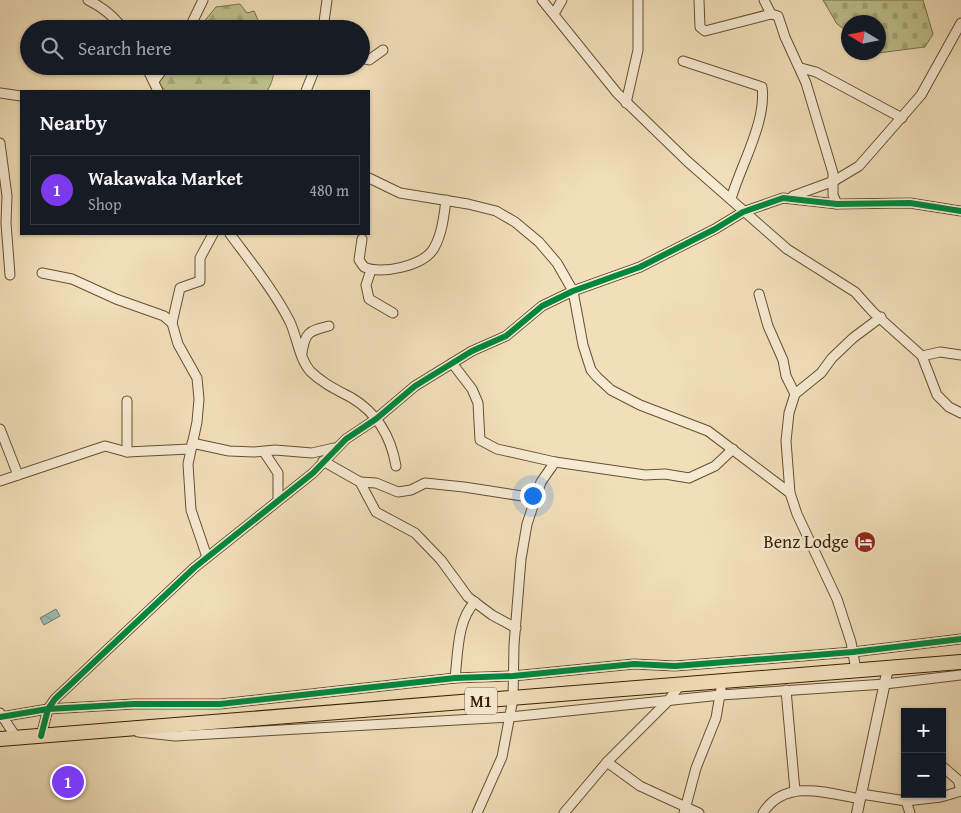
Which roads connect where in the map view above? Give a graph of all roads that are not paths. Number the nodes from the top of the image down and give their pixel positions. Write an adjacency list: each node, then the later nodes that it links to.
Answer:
1 (88, 0): 9 (street)
2 (203, 0): 13 (street)
3 (327, 0): 14 (street)
4 (542, 0): 10 (street)
5 (562, 0): 10 (street)
6 (638, 0): 28 (street)
7 (699, 0): 11 (street)
8 (764, 0): 11 (street)
9 (103, 3): 12 (street)
10 (554, 14): 28 (street)
11 (771, 14): 19 (street)
12 (117, 20)
13 (193, 20)
14 (324, 20)
15 (961, 23): 29 (street)
16 (383, 50): 17 (street)
17 (370, 59)
18 (683, 61): 35 (street)
19 (801, 68): 29 (street); 32 (street)
20 (151, 75): 23 (street)
21 (158, 75): 23 (street)
22 (312, 75): 25 (street)
23 (154, 81): 24 (street)
24 (158, 90)
25 (306, 90)
26 (0, 93): 27 (street)
27 (20, 96)
28 (626, 103): 35 (street)
29 (902, 118): 32 (street)
30 (0, 144): 42 (street)
31 (370, 178): 34 (street)
32 (834, 181): 33 (street); 36 (street)
33 (783, 198): 36 (street); 38 (street)
34 (446, 200): 43 (street); 46 (street)
35 (731, 200): 38 (street)
36 (837, 204): 37 (street)
37 (961, 211)
38 (743, 212): 46 (street); 49 (street)
39 (213, 235): 50 (street)
40 (231, 235): 52 (street)
41 (362, 239): 43 (street)
42 (4, 241): 45 (street)
43 (371, 270): 48 (street)
44 (42, 273): 50 (street)
45 (10, 275)
46 (573, 291): 55 (street); 63 (street)
47 (759, 294): 56 (street)
48 (393, 312)
49 (880, 317): 54 (street); 56 (street)
50 (172, 323): 61 (street)
51 (329, 326): 52 (street)
52 (302, 354): 59 (street)
53 (961, 354): 54 (street)
54 (922, 356): 58 (street)
55 (452, 363): 59 (street); 67 (street)
56 (796, 394): 72 (street)
57 (127, 401): 64 (street)
58 (961, 414)
59 (376, 418): 62 (street); 68 (street)
60 (0, 429): 69 (street)
61 (191, 446): 64 (street); 65 (street); 75 (street)
62 (336, 447): 65 (street); 66 (street)
63 (733, 449): 67 (street); 72 (street)
64 (127, 452): 69 (street)
65 (264, 452): 74 (street)
66 (324, 461): 71 (street); 74 (street)
67 (555, 462): 73 (street)
68 (396, 466)
69 (18, 475): 70 (street)
70 (0, 481)
71 (360, 482): 73 (street); 76 (street)
72 (790, 493): 79 (street)
73 (535, 498): 77 (street)
74 (278, 500): 75 (street)
75 (207, 557): 92 (street)
76 (475, 602): 77 (street); 85 (street)
77 (516, 628): 84 (street)
78 (961, 640): 79 (street)
79 (853, 652): 82 (street); 84 (street)
80 (961, 662): 81 (highway, M1)
81 (888, 668): 82 (highway, M1); 86 (street)
82 (856, 670): 88 (highway, M1)
83 (961, 674): 86 (street)
84 (513, 676): 85 (street); 90 (street)
85 (455, 678): 92 (street)
86 (884, 684): 89 (street); 103 (street)
87 (680, 685): 88 (highway, M1); 90 (highway, M1); 91 (street)
88 (721, 688): 89 (street); 91 (street); 105 (street)
89 (786, 690): 101 (street)
90 (513, 699): 94 (street); 95 (highway, M1)
91 (668, 700): 94 (street); 99 (street)
92 (48, 709): 93 (street); 96 (street)
93 (1, 716): 97 (street)
94 (510, 717): 95 (street); 106 (street)
95 (123, 728): 96 (highway, M1)
96 (41, 736): 97 (highway, M1)
97 (16, 737): 98 (highway, M1)
98 (0, 738)
99 (607, 762): 105 (street); 107 (street)
100 (946, 770): 102 (street)
101 (795, 791): 103 (street); 109 (street)
102 (961, 791): 104 (street)
103 (861, 796): 104 (street); 110 (street)
104 (906, 801): 111 (street)
105 (685, 810): 108 (street)
106 (477, 813)
107 (564, 813)
108 (699, 813)
109 (763, 813)
110 (857, 813)
111 (910, 813)

